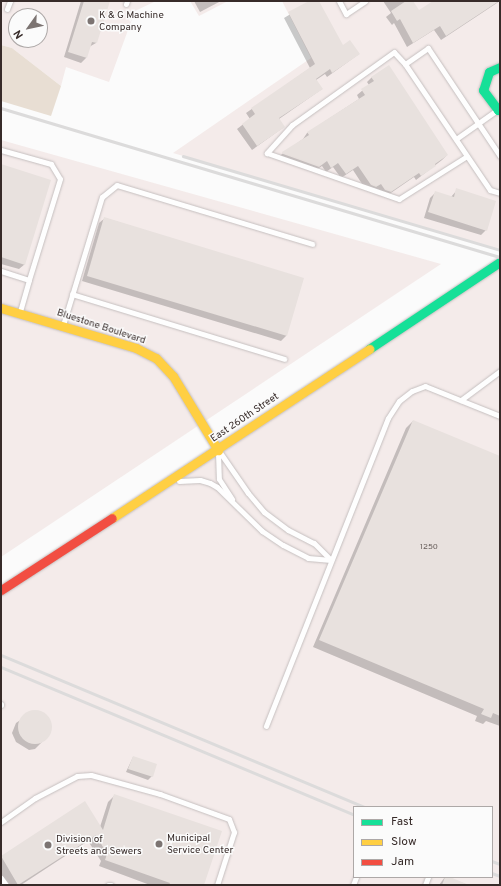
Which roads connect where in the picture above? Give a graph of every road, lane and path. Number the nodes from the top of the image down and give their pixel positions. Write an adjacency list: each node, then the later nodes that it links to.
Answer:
1 (10, 1): 4 (lane)
2 (338, 1): 3 (lane)
3 (365, 1)
4 (7, 9)
5 (405, 64): 8 (lane); 9 (lane); 11 (lane)
6 (500, 67): 7 (main road)
7 (499, 109): 8 (lane)
8 (478, 123): 9 (lane); 12 (lane)
9 (456, 138): 11 (lane)
10 (1, 150): 17 (lane)
11 (467, 156): 13 (lane)
12 (500, 156)
13 (500, 194)
14 (312, 244): 18 (lane)
15 (500, 262): 26 (main road, East 260th Street)
16 (1, 271): 17 (lane)
17 (29, 280): 20 (lane)
18 (72, 294): 21 (lane); 22 (lane)
19 (1, 308): 20 (main road, Bluestone Boulevard)
20 (19, 313): 21 (main road, Bluestone Boulevard)
21 (62, 326): 26 (main road, Bluestone Boulevard)
22 (284, 359)
23 (500, 372): 24 (lane)
24 (461, 400): 25 (lane); 29 (lane)
25 (500, 416)
26 (218, 450): 27 (main road, East 260th Street); 28 (lane); 29 (lane)
27 (166, 483): 28 (lane); 30 (main road, East 260th Street)
28 (238, 508): 29 (lane)
29 (331, 560): 31 (lane)
30 (1, 590)
31 (266, 726)
32 (1, 822): 35 (lane)
33 (1, 878): 34 (lane)
34 (6, 885)
35 (217, 885)

